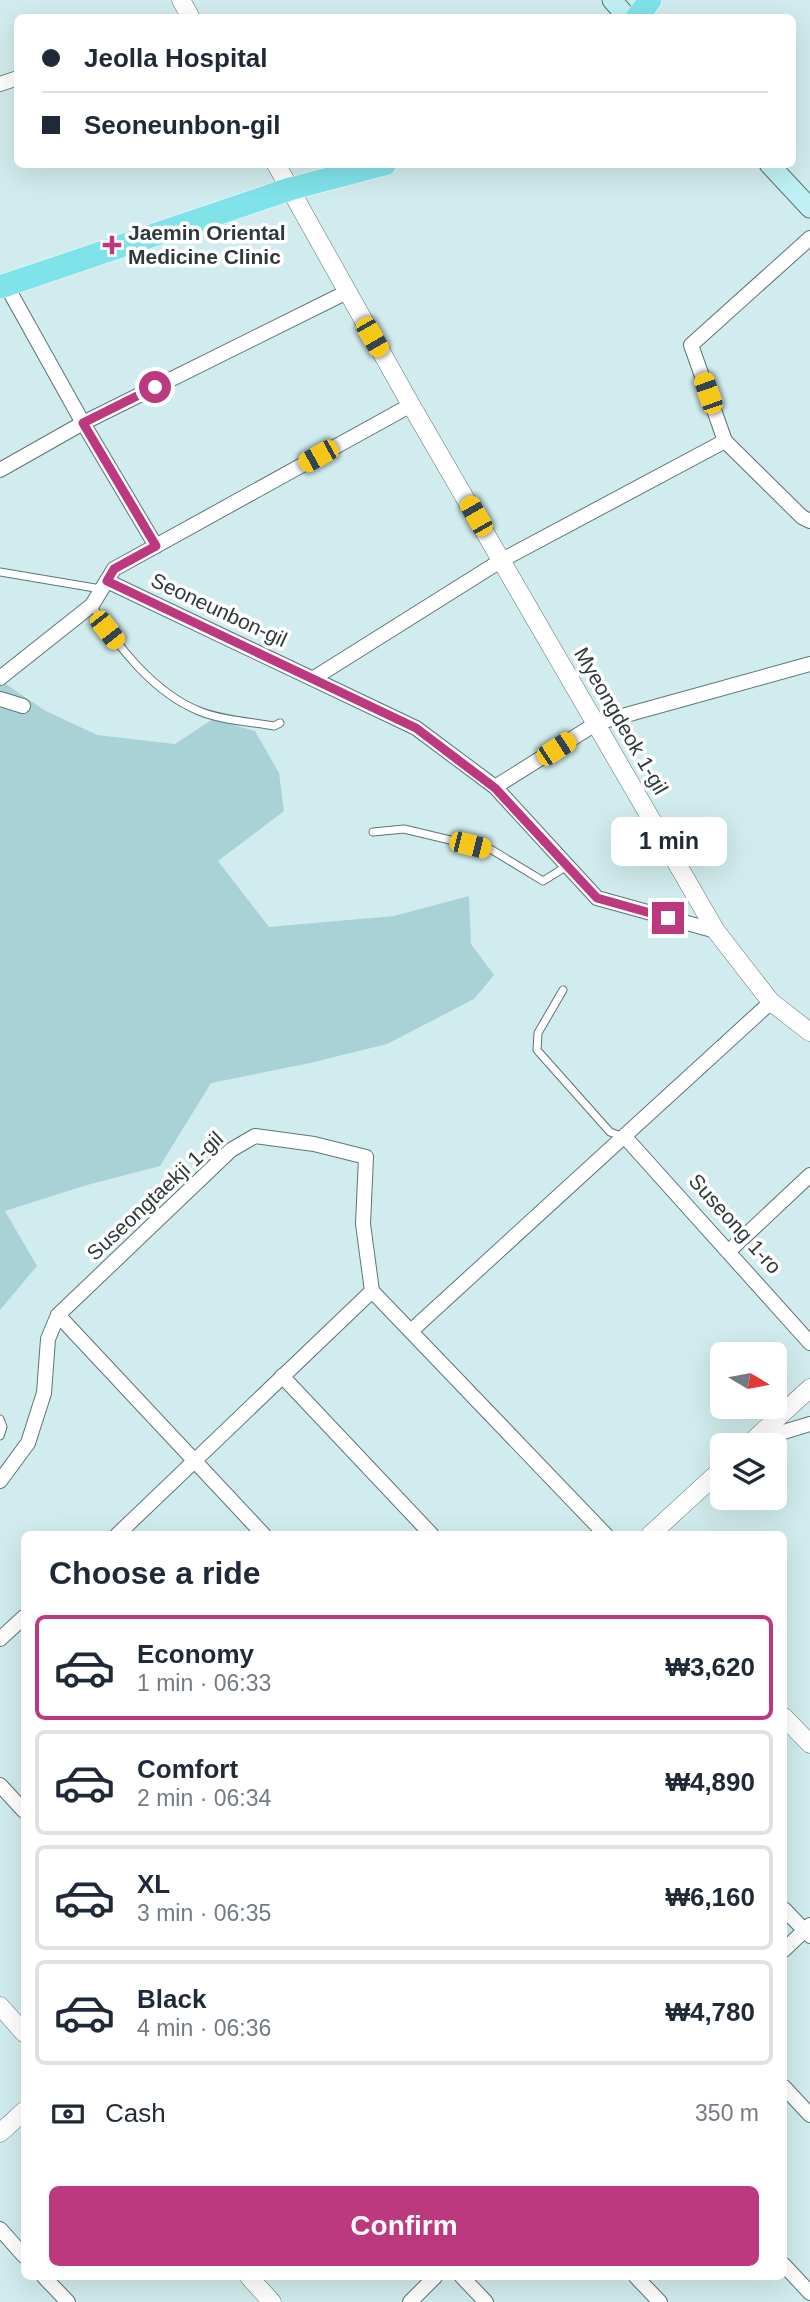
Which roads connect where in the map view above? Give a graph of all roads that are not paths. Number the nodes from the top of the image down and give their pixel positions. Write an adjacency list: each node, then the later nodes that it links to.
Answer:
1 (612, 0): 2 (main road)
2 (624, 14)
3 (278, 168): 6 (street, Myeongdeok 1-gil)
4 (370, 168): 6 (main road)
5 (773, 168): 7 (main road)
6 (290, 189): 9 (main road); 10 (street, Myeongdeok 1-gil)
7 (810, 208)
8 (810, 237): 13 (street)
9 (3, 286): 12 (street)
10 (347, 292): 11 (street, Myeongdeok 1-gil); 12 (street)
11 (411, 405): 16 (street); 17 (street, Myeongdeok 1-gil)
12 (83, 423): 14 (street); 16 (street)
13 (725, 442): 15 (street); 17 (street)
14 (0, 470)
15 (810, 522)
16 (156, 546): 19 (street)
17 (502, 560): 23 (street); 27 (street, Myeongdeok 1-gil)
18 (0, 572): 19 (lane)
19 (104, 585): 20 (street); 23 (street, Seoneunbon-gil)
20 (92, 605): 22 (street); 26 (lane)
21 (810, 664): 27 (street)
22 (0, 678)
23 (314, 678): 28 (street, Seoneunbon-gil)
24 (0, 699): 25 (street)
25 (23, 706)
26 (280, 723)
27 (597, 723): 28 (street); 31 (street, Myeongdeok 1-gil)
28 (495, 788): 30 (street, Seoneunbon-gil)
29 (373, 832): 30 (lane)
30 (567, 866): 31 (street, Seoneunbon-gil)
31 (716, 931): 33 (street, Myeongdeok 1-gil)
32 (563, 990): 35 (lane)
33 (771, 1002): 34 (street, Myeongdeok 1-gil); 35 (street)
34 (810, 1032)
35 (625, 1137): 37 (street, Suseong 1-ro); 40 (street)
36 (810, 1175): 37 (street)
37 (729, 1251): 41 (street, Suseong 1-ro)
38 (372, 1291): 39 (street, Suseongtaekji 1-gil); 40 (street); 42 (street)
39 (58, 1315): 49 (street); 51 (street, Suseongtaekji 1-gil)
40 (411, 1331): 55 (street)
41 (810, 1343)
42 (282, 1376): 49 (street); 54 (street)
43 (810, 1388): 46 (street)
44 (0, 1419): 48 (lane)
45 (810, 1424): 47 (street)
46 (761, 1433)
47 (783, 1433)
48 (0, 1436)
49 (194, 1460): 52 (street); 53 (street)
50 (710, 1480): 56 (street)
51 (0, 1481)
52 (121, 1531)
53 (260, 1531)
54 (428, 1531)
55 (602, 1531)
56 (654, 1531)
57 (21, 1625): 58 (street)
58 (0, 1639)
59 (787, 1720): 60 (street)
60 (810, 1744)
61 (0, 1785): 62 (street)
62 (21, 1808)
63 (787, 1912): 64 (street)
64 (808, 1931): 65 (street)
65 (787, 1948)
66 (0, 2006): 67 (street)
67 (21, 2030)
68 (787, 2090): 70 (street)
69 (21, 2114): 71 (street)
70 (810, 2115)
71 (0, 2133)
72 (0, 2229): 73 (street)
73 (21, 2253)
74 (787, 2269): 80 (street)
75 (47, 2280): 81 (street)
76 (252, 2280): 82 (street)
77 (432, 2280): 83 (street)
78 (466, 2280): 84 (street)
79 (639, 2280): 85 (street)
80 (810, 2293)
81 (68, 2302)
82 (272, 2302)
83 (410, 2302)
84 (486, 2302)
85 (660, 2302)

